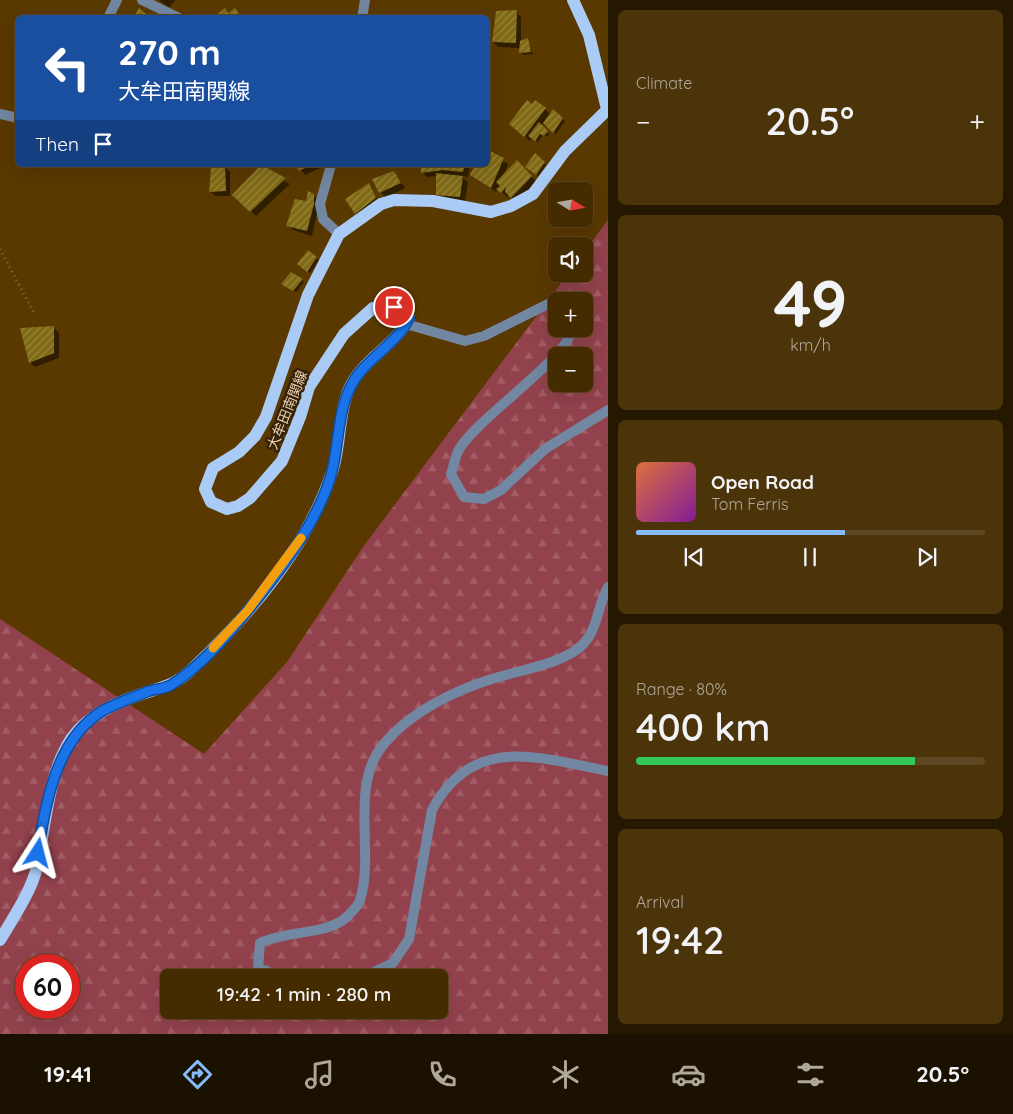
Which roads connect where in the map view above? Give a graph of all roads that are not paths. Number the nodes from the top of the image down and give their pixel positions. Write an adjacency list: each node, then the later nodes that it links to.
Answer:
1 (117, 0): 5 (street)
2 (142, 0): 6 (street)
3 (365, 0): 7 (street)
4 (573, 0): 8 (main road)
5 (110, 15)
6 (173, 15)
7 (362, 15)
8 (608, 109): 12 (main road, 大牟田南関線)
9 (0, 114): 10 (street)
10 (15, 117)
11 (330, 167): 12 (street)
12 (339, 234): 14 (main road, 大牟田南関線)
13 (548, 304): 14 (street)
14 (406, 324): 19 (main road)
15 (567, 337): 16 (street)
16 (608, 410)
17 (608, 587): 18 (street)
18 (608, 771)
19 (0, 940)

